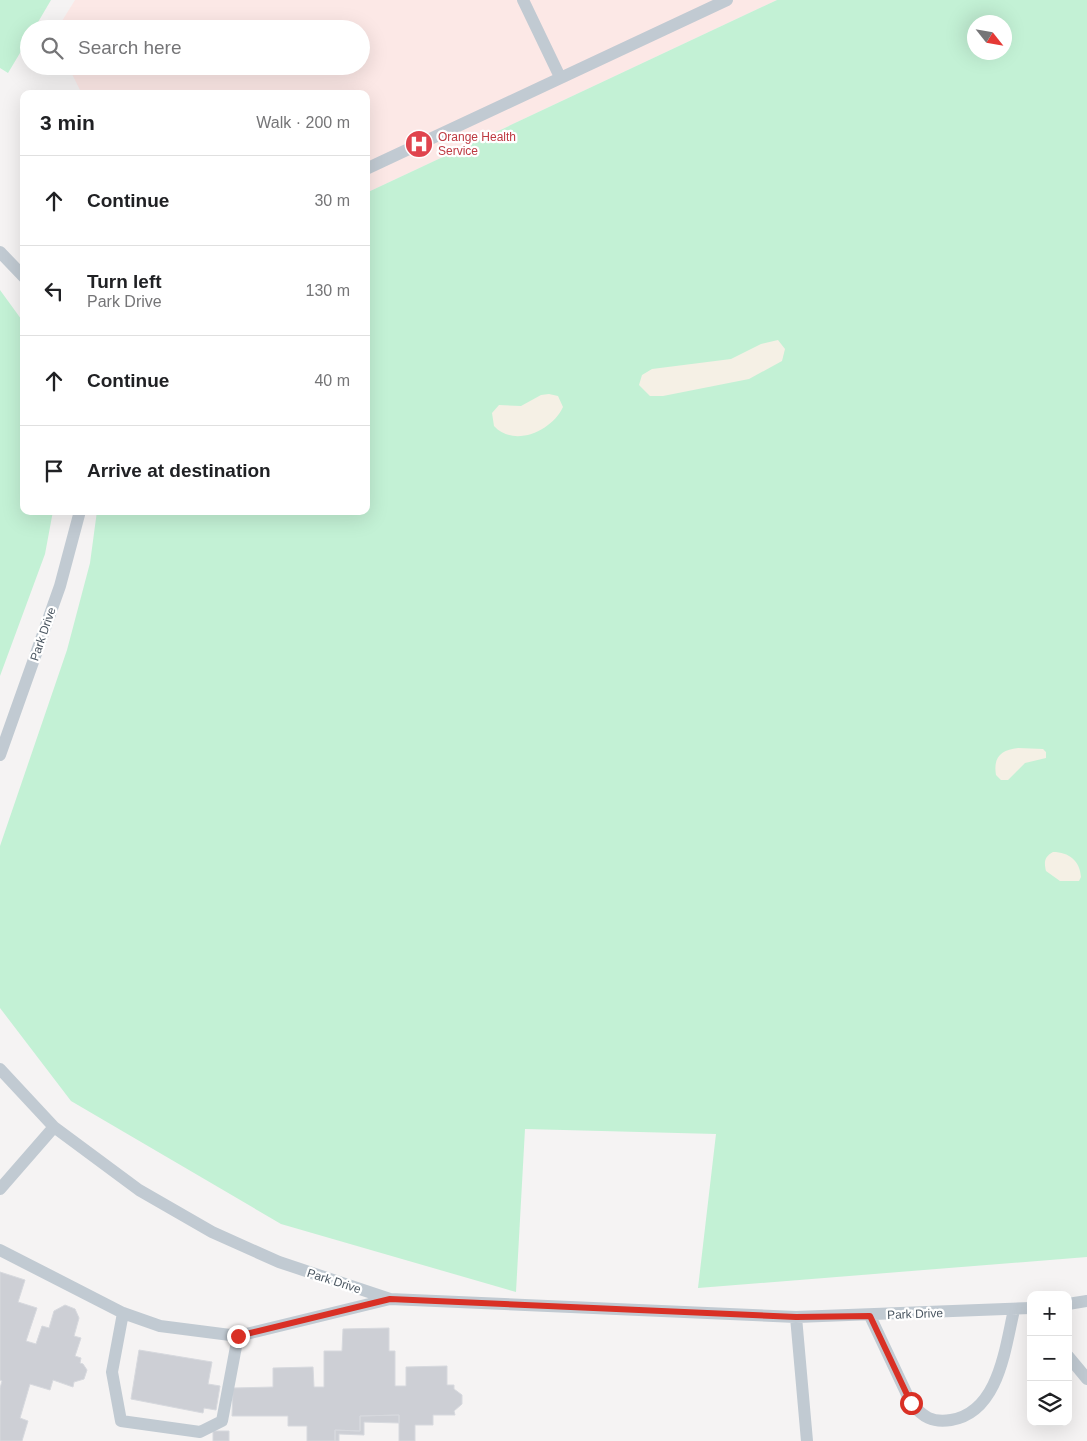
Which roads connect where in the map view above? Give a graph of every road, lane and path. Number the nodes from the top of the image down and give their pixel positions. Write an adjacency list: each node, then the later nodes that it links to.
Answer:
1 (523, 0): 3 (lane)
2 (727, 0): 3 (lane)
3 (560, 77): 4 (lane)
4 (370, 167)
5 (0, 252): 6 (lane)
6 (20, 273)
7 (79, 515): 8 (lane, Park Drive)
8 (0, 755)
9 (0, 1069): 10 (lane, Park Drive)
10 (54, 1127): 11 (lane); 13 (lane, Park Drive)
11 (0, 1189)
12 (0, 1250): 18 (lane)
13 (390, 1299): 20 (lane, Park Drive); 21 (lane)
14 (1087, 1301): 15 (lane)
15 (1072, 1303)
16 (1027, 1309): 17 (lane, Park Drive)
17 (1014, 1310): 19 (lane, Park Drive); 19 (lane)
18 (123, 1313): 21 (lane); 21 (lane)
19 (870, 1316): 20 (lane, Park Drive)
20 (796, 1317): 24 (lane)
21 (238, 1336)
22 (1072, 1361): 23 (lane)
23 (1087, 1379)
24 (807, 1441)

